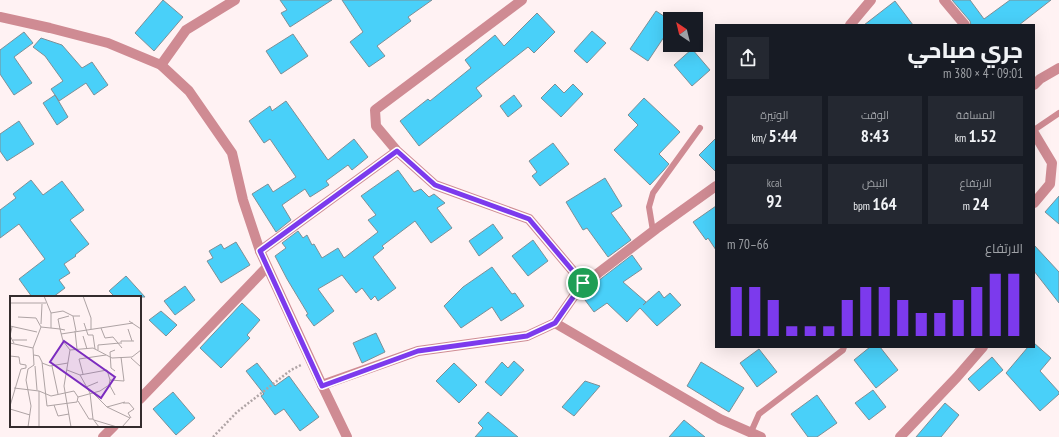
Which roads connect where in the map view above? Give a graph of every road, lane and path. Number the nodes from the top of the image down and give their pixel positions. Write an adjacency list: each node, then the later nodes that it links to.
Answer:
1 (235, 0): 8 (street)
2 (522, 0): 15 (street)
3 (871, 0): 6 (street)
4 (944, 0): 7 (street)
5 (0, 17): 8 (street)
6 (851, 24)
7 (964, 24)
8 (160, 65): 20 (street)
9 (1059, 68): 10 (street)
10 (1035, 84)
11 (1059, 114): 13 (lane)
12 (700, 128): 19 (lane)
13 (1035, 131)
14 (1035, 134): 16 (street)
15 (397, 151): 20 (street); 22 (street)
16 (1056, 165): 18 (street)
17 (715, 187): 19 (street)
18 (1035, 202)
19 (653, 232): 22 (street)
20 (260, 251): 21 (street)
21 (267, 267): 26 (street); 28 (street)
22 (583, 283): 23 (street)
23 (555, 323): 27 (street); 30 (street)
24 (844, 348): 30 (lane)
25 (982, 348): 35 (street)
26 (310, 360): 27 (street); 32 (path)
27 (322, 386): 33 (street)
28 (141, 398)
29 (113, 427): 31 (street)
30 (751, 432): 34 (street)
31 (103, 437)
32 (213, 437)
33 (347, 437)
34 (761, 437)
35 (900, 437)

